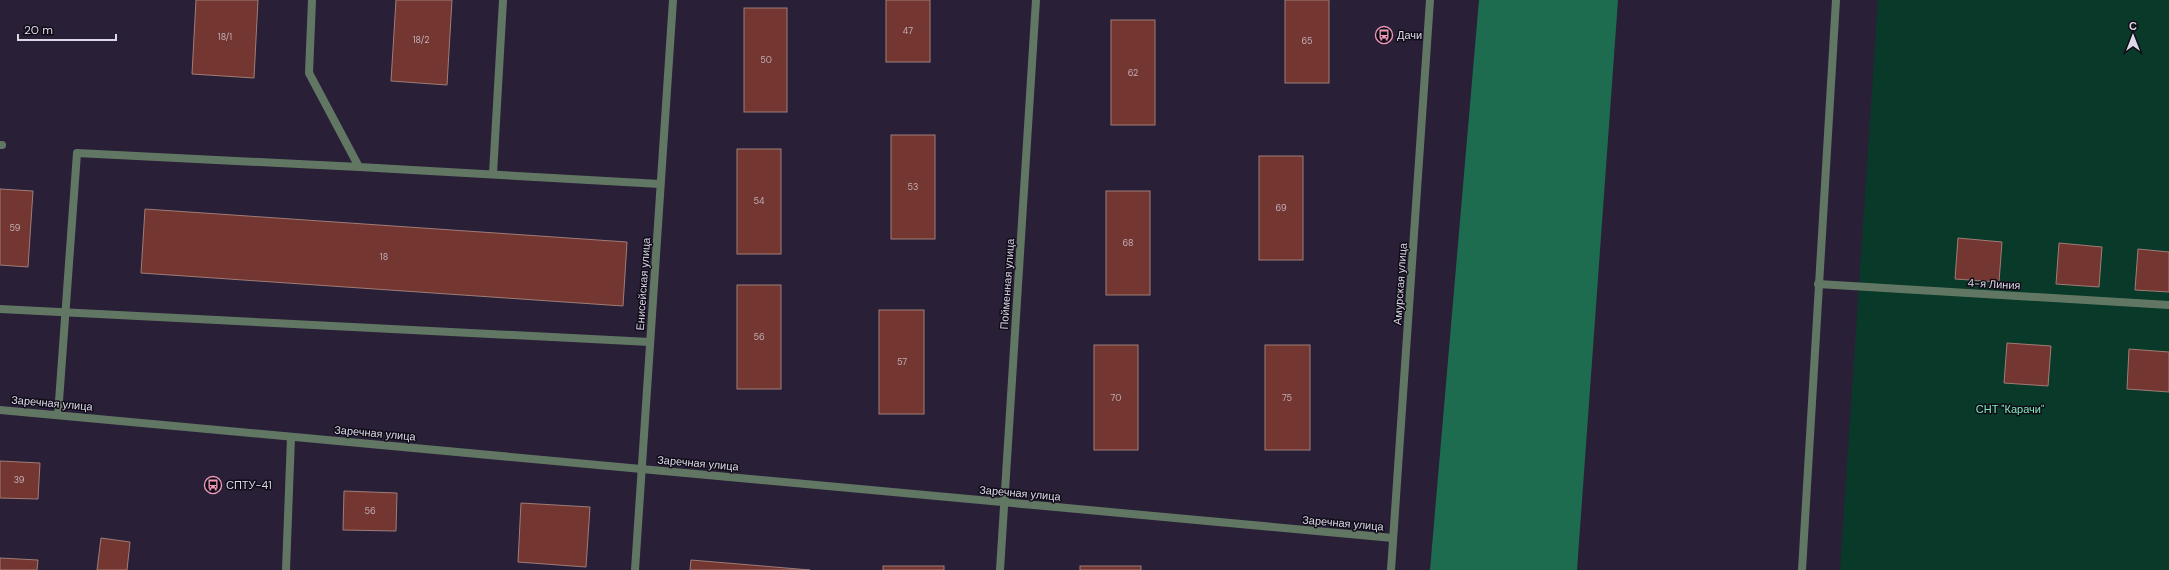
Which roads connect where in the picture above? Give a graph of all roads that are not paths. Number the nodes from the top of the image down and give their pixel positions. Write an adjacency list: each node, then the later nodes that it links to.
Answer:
1 (312, 0): 7 (street)
2 (503, 0): 8 (street)
3 (673, 0): 9 (street, Енисейская улица)
4 (1036, 0): 19 (street, Пойменная улица)
5 (1430, 0): 20 (street, Амурская улица)
6 (1836, 0): 10 (street)
7 (359, 167): 8 (street); 13 (street)
8 (492, 174): 9 (street)
9 (660, 184): 14 (street, Енисейская улица)
10 (1818, 284): 11 (street, 4-я Линия); 25 (street)
11 (2169, 305)
12 (0, 309): 13 (street)
13 (65, 313): 14 (street); 16 (street)
14 (650, 342): 18 (street, Енисейская улица)
15 (0, 410): 16 (street, Заречная улица)
16 (58, 415): 17 (street, Заречная улица)
17 (291, 437): 18 (street, Заречная улица); 21 (street)
18 (642, 469): 19 (street, Заречная улица); 22 (street, Енисейская улица)
19 (1004, 502): 20 (street, Заречная улица); 23 (street, Пойменная улица)
20 (1393, 538): 24 (street, Амурская улица)
21 (286, 570)
22 (635, 570)
23 (1000, 570)
24 (1391, 570)
25 (1802, 570)

